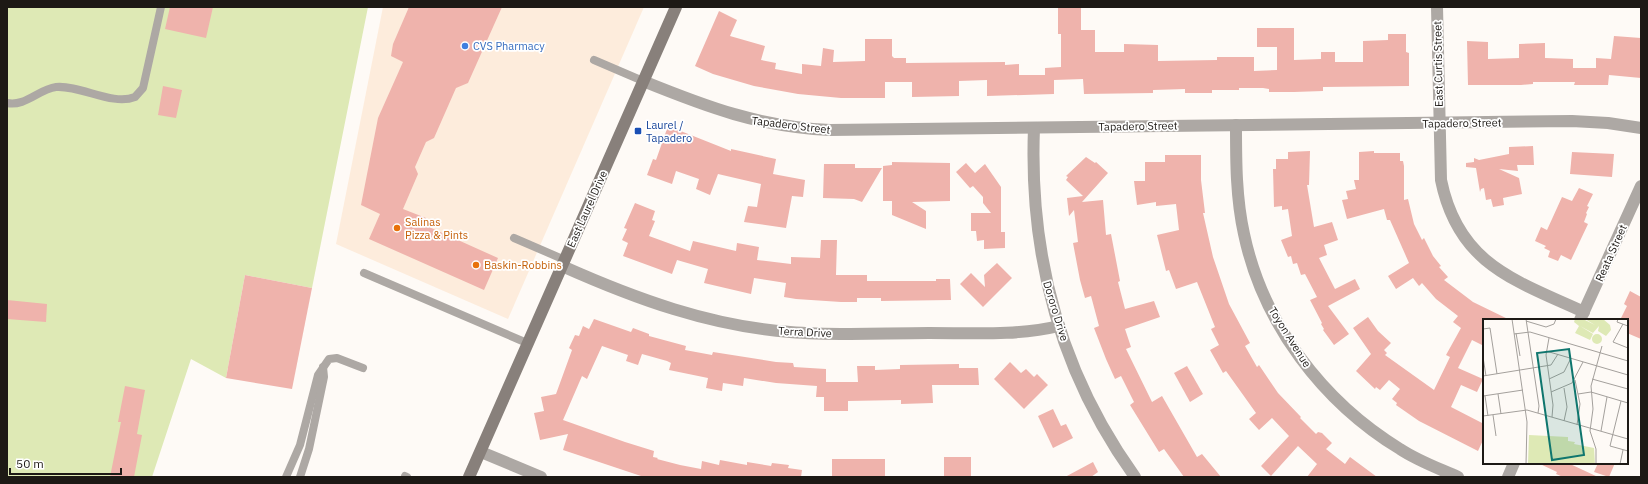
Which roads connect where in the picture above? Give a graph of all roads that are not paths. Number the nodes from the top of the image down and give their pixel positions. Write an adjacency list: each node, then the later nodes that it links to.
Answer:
1 (161, 7): 6 (lane)
2 (676, 7): 5 (main road, East Laurel Drive)
3 (1437, 7): 7 (street, East Curtis Street)
4 (594, 60): 5 (lane)
5 (643, 81): 9 (street, Tapadero Street); 13 (main road, East Laurel Drive)
6 (7, 103)
7 (1439, 123): 8 (street, Tapadero Street); 10 (street, Tapadero Street); 15 (street, East Curtis Street)
8 (1236, 125): 9 (street, Tapadero Street); 27 (street, Toyon Avenue)
9 (1034, 128): 16 (street, Dororo Drive)
10 (1641, 128)
11 (1641, 186): 15 (street, Reata Street)
12 (514, 238): 13 (lane)
13 (563, 263): 16 (street, Terra Drive); 17 (main road, East Laurel Drive)
14 (364, 273): 17 (lane)
15 (1582, 316)
16 (1058, 326): 26 (street, Dororo Drive)
17 (527, 343): 20 (main road, East Laurel Drive)
18 (323, 367): 19 (lane); 22 (lane); 23 (lane)
19 (363, 368)
20 (481, 452): 24 (main road, East Laurel Drive); 25 (street)
21 (1514, 464): 28 (street)
22 (286, 477)
23 (300, 477)
24 (469, 477)
25 (541, 477)
26 (1135, 477)
27 (1458, 477)
28 (1508, 477)

